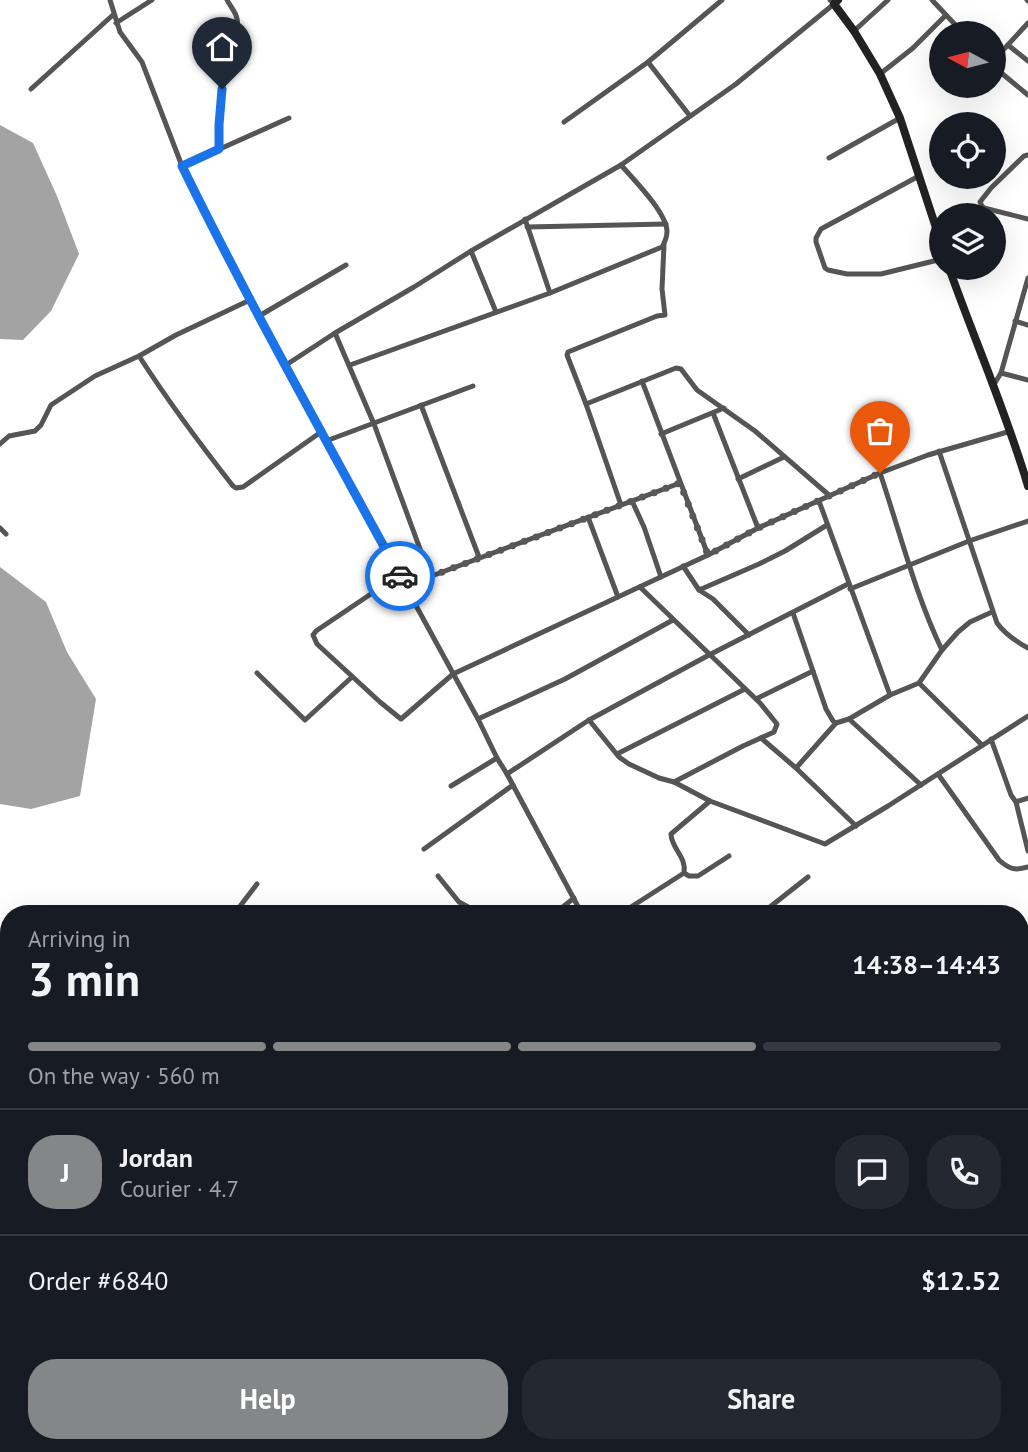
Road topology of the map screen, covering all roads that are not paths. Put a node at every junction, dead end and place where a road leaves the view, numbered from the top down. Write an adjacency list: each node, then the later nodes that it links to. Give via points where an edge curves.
1 (110, 0): 10 (street)
2 (152, 0): 13 (street)
3 (227, 0): 27 (street, via 238,23 222,89)
4 (722, 0): 18 (street)
5 (888, 0): 15 (street)
6 (932, 0): 9 (street)
7 (944, 0): 9 (street)
8 (834, 1): 15 (street); 23 (street, via 736,84)
9 (938, 6): 11 (street)
10 (114, 14): 13 (street); 21 (street)
11 (946, 15): 12 (street); 19 (street)
12 (952, 21)
13 (116, 23): 31 (street, via 142,62)
14 (1028, 23): 16 (street)
15 (855, 31): 19 (street)
16 (1007, 45): 17 (street)
17 (1028, 61)
18 (648, 62): 23 (street); 26 (street)
19 (880, 74): 25 (street)
20 (1006, 78): 22 (street)
21 (30, 89)
22 (1028, 95)
23 (690, 116): 30 (street)
24 (289, 118): 27 (street)
25 (900, 118): 29 (street); 32 (street)
26 (564, 122)
27 (219, 149): 31 (street)
28 (1028, 155): 35 (street, via 980,202 984,208)
29 (829, 158)
30 (621, 165): 34 (street); 36 (street)
31 (182, 166): 45 (street)
32 (919, 176): 33 (street); 40 (street, via 821,229 816,242 830,271 890,273)
33 (929, 206)
34 (525, 219): 37 (street); 39 (street)
35 (1028, 219)
36 (666, 223): 37 (street); 38 (street)
37 (527, 227): 44 (street)
38 (664, 245): 44 (street); 59 (street, via 665,315 567,353)
39 (471, 251): 46 (street); 50 (street)
40 (929, 262)
41 (346, 265): 47 (street)
42 (1028, 278): 48 (street)
43 (953, 280): 58 (street)
44 (550, 293): 46 (street)
45 (250, 299): 47 (street); 51 (street)
46 (496, 312): 53 (street)
47 (259, 317): 52 (street)
48 (1015, 321): 49 (street); 54 (street)
49 (1028, 325)
50 (335, 333): 52 (street); 53 (street)
51 (139, 356): 65 (street, via 236,488); 68 (street, via 61,397 35,430 9,436)
52 (286, 365): 65 (street)
53 (350, 365): 63 (street)
54 (1001, 373): 55 (street); 58 (street)
55 (1028, 380)
56 (642, 381): 59 (street); 61 (street, via 679,368 697,390); 66 (street)
57 (474, 386): 60 (street)
58 (993, 386): 64 (street)
59 (586, 404): 78 (street)
60 (421, 405): 63 (street); 87 (street)
61 (724, 408): 62 (street); 70 (street)
62 (713, 413): 66 (street); 72 (street)
63 (374, 424): 67 (street); 91 (street)
64 (1011, 431): 69 (street); 74 (street)
65 (321, 432): 67 (street)
66 (661, 434): 73 (street)
67 (326, 441): 90 (street)
68 (0, 444)
69 (939, 452): 71 (street); 85 (street)
70 (784, 457): 72 (street); 75 (street)
71 (880, 473): 75 (street); 89 (street)
72 (738, 479): 83 (street)
73 (680, 483): 76 (street); 86 (street)
74 (1028, 486)
75 (830, 496): 77 (street)
76 (632, 501): 78 (street); 92 (street)
77 (819, 501): 81 (street); 83 (street)
78 (621, 505): 79 (street)
79 (588, 517): 87 (street); 97 (street)
80 (1028, 521): 85 (street)
81 (827, 526): 95 (street); 96 (street, via 785,551)
82 (0, 528): 84 (street)
83 (758, 528): 86 (street)
84 (6, 534)
85 (969, 541): 89 (street); 98 (street)
86 (708, 555): 88 (street)
87 (480, 557): 91 (street)
88 (684, 566): 92 (street); 96 (street)
89 (909, 566): 95 (street); 103 (street)
90 (399, 575): 93 (street); 108 (street, via 313,635)
91 (430, 576): 93 (street)
92 (661, 577): 94 (street)
93 (405, 586): 107 (street)
94 (640, 587): 97 (street); 100 (street)
95 (849, 587): 99 (street); 111 (street)
96 (699, 590): 101 (street)
97 (618, 597): 107 (street)
98 (992, 612): 102 (street, via 1003,631); 103 (street, via 970,622)
99 (793, 613): 101 (street); 105 (street)
100 (673, 620): 104 (street); 114 (street, via 565,679)
101 (749, 635): 104 (street)
102 (1028, 648)
103 (942, 650): 109 (street)
104 (709, 655): 110 (street); 116 (street)
105 (813, 671): 112 (street); 117 (street)
106 (257, 673): 108 (street, via 305,720)
107 (453, 674): 108 (street, via 401,719); 114 (street)
108 (352, 677)
109 (919, 683): 111 (street); 120 (street)
110 (745, 689): 112 (street); 121 (street)
111 (890, 695): 115 (street)
112 (756, 699): 118 (street, via 777,724 774,732)
113 (1028, 716): 119 (street)
114 (478, 719): 122 (street)
115 (849, 719): 117 (street); 128 (street)
116 (589, 720): 121 (street); 124 (street)
117 (836, 723): 123 (street)
118 (761, 738): 123 (street); 126 (street)
119 (991, 739): 120 (street); 132 (street)
120 (982, 745): 125 (street)
121 (617, 754): 126 (street, via 629,764)
122 (497, 758): 124 (street); 129 (street)
123 (796, 768): 133 (street)
124 (507, 774): 127 (street)
125 (938, 774): 128 (street); 137 (street, via 999,860 1014,870)
126 (674, 782): 131 (street)
127 (513, 785): 134 (street); 142 (street)
128 (921, 785): 133 (street)
129 (450, 786)
130 (1028, 798): 132 (street)
131 (710, 801): 133 (street, via 822,844); 138 (street, via 671,834 685,864)
132 (1016, 802): 135 (street)
133 (856, 826)
134 (424, 849)
135 (1028, 851)
136 (729, 856): 138 (street, via 698,876)
137 (1028, 867)
138 (684, 873): 147 (street)
139 (438, 876): 144 (street)
140 (808, 877): 148 (street)
141 (257, 884): 143 (street)
142 (574, 898): 145 (street); 146 (street)
143 (240, 905)
144 (464, 905)
145 (565, 905)
146 (578, 905)
147 (634, 905)
148 (772, 905)

